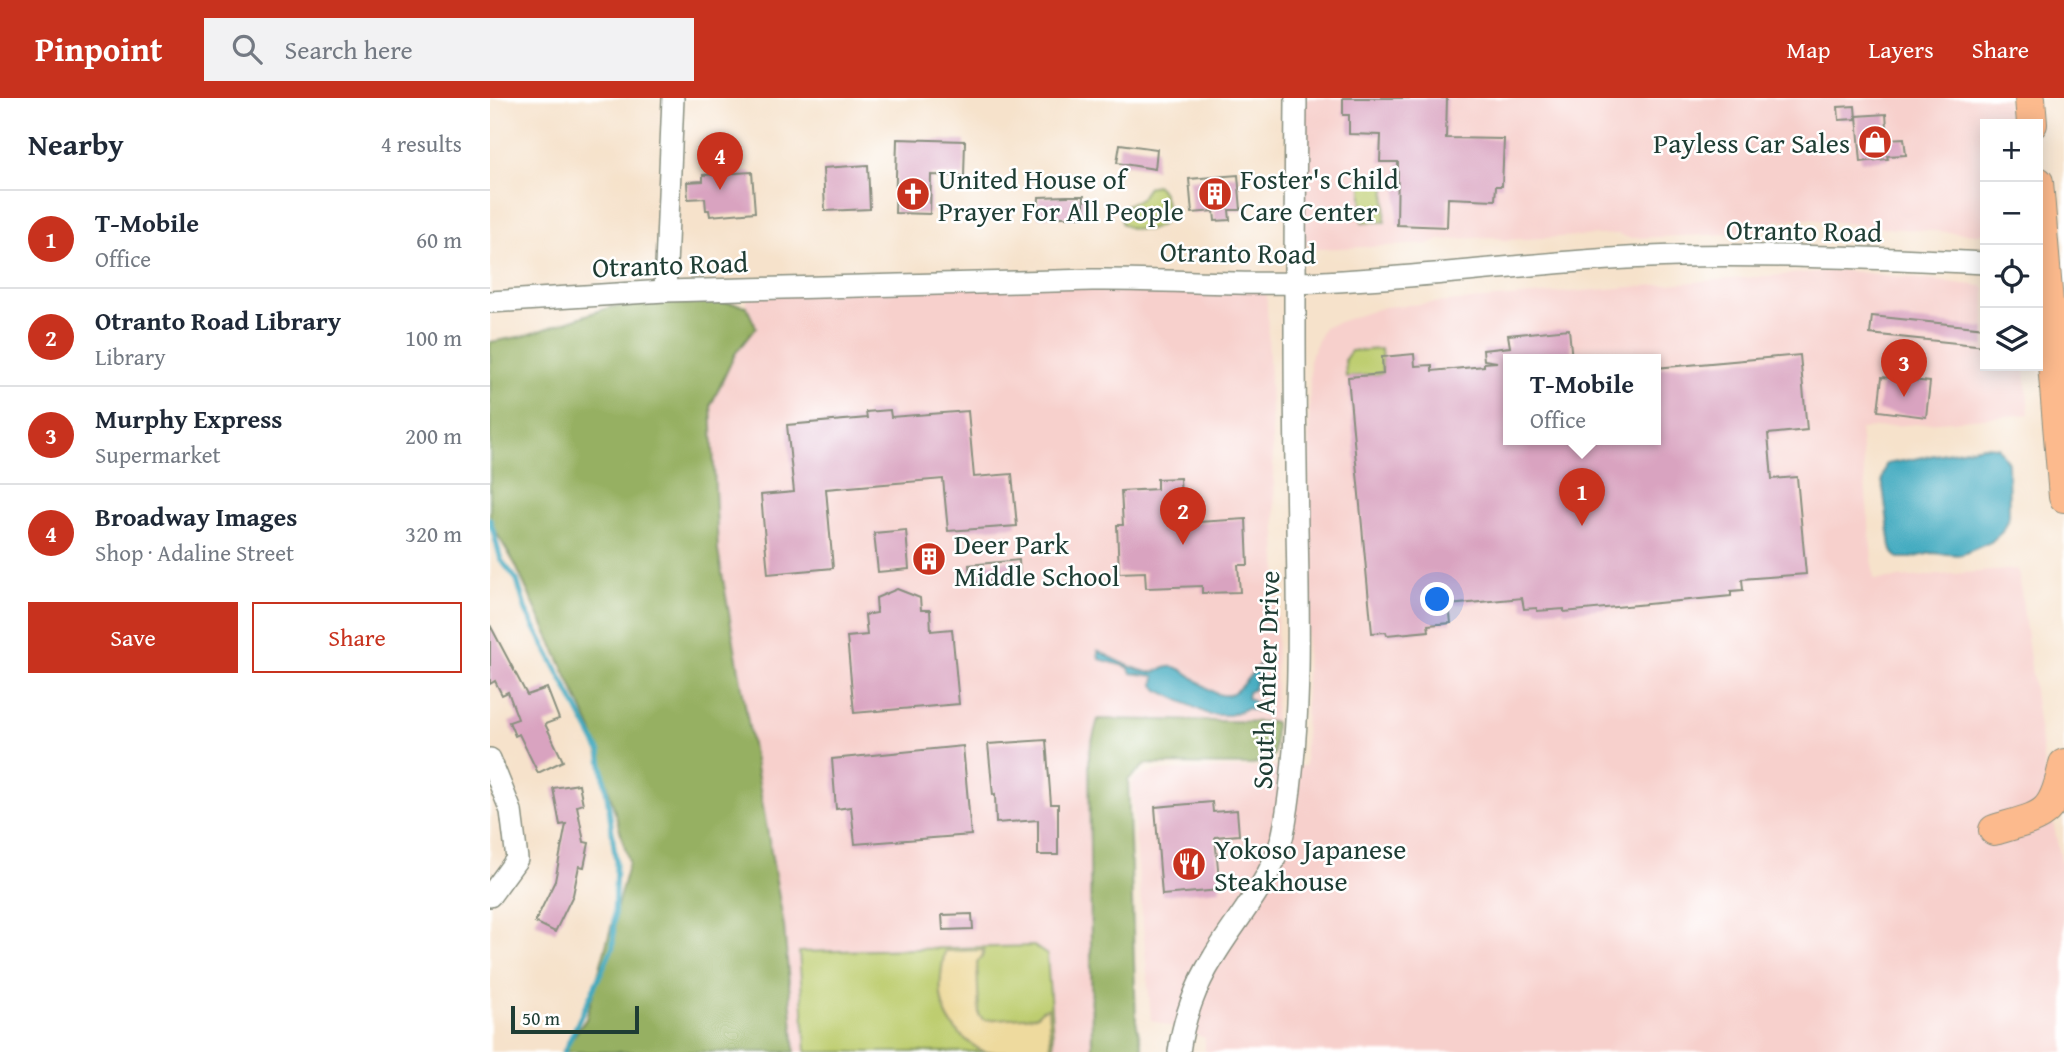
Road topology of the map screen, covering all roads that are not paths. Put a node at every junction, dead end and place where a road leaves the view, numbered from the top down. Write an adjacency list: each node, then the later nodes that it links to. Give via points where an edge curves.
1 (673, 98): 9 (street)
2 (1296, 98): 8 (street, South Antler Drive)
3 (2030, 98): 4 (highway)
4 (2032, 119)
5 (2043, 220): 7 (highway)
6 (1980, 263): 8 (street, Otranto Road, via 1677,256)
7 (2049, 266): 11 (highway)
8 (1295, 283): 9 (street, Otranto Road, via 1149,279); 16 (street, South Antler Drive, via 1299,656 1295,765 1285,828 1267,878 1212,959 1192,1001)
9 (665, 290): 10 (street, Otranto Road)
10 (490, 302)
11 (2064, 497)
12 (490, 759): 15 (street, via 511,811 517,859)
13 (2064, 764): 14 (highway, via 2059,791 2046,810)
14 (1994, 830)
15 (490, 897)
16 (1180, 1052)

